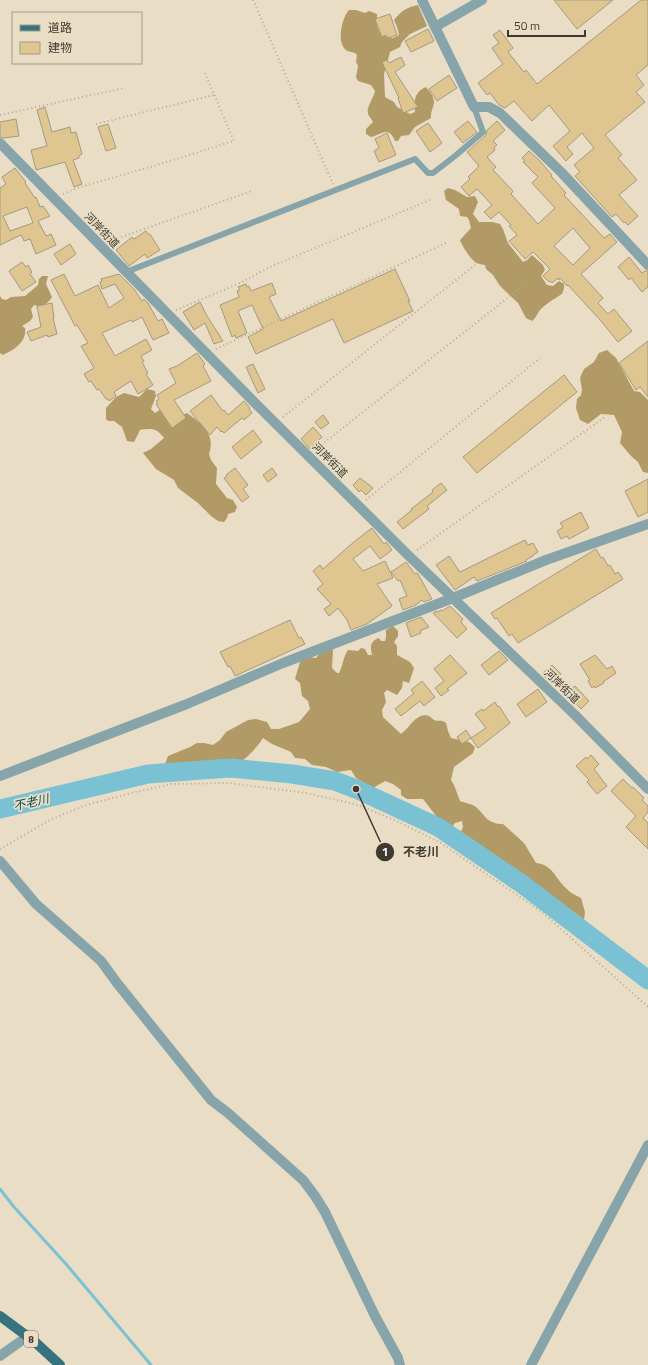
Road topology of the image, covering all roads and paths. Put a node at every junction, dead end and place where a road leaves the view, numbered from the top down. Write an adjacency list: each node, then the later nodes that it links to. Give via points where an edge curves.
1 (253, 0): 12 (path)
2 (422, 0): 4 (street)
3 (482, 0): 4 (street)
4 (435, 27): 8 (street)
5 (204, 72): 7 (path)
6 (124, 88): 9 (path)
7 (214, 95): 10 (path); 14 (path, via 234,141 76,188)
8 (474, 107): 12 (lane, via 483,132 433,173 428,172 414,159); 19 (street, via 489,107 500,113 561,172)
9 (0, 115)
10 (96, 124)
11 (0, 142): 14 (street, 河岸街道)
12 (336, 190): 20 (lane)
13 (252, 191): 17 (path)
14 (54, 198): 17 (street, 河岸街道)
15 (430, 200): 22 (path)
16 (446, 243): 23 (path)
17 (100, 245): 20 (street, 河岸街道)
18 (475, 265): 26 (path)
19 (648, 265)
20 (126, 272): 22 (street, 河岸街道)
21 (524, 285): 27 (path)
22 (167, 313): 23 (street, 河岸街道)
23 (207, 354): 26 (street, 河岸街道)
24 (540, 358): 28 (path)
25 (605, 417): 30 (path)
26 (275, 423): 27 (street, 河岸街道)
27 (308, 456): 28 (street, 河岸街道)
28 (359, 506): 30 (street, 河岸街道)
29 (648, 524): 31 (street, via 546,560)
30 (409, 556): 31 (street, 河岸街道)
31 (453, 598): 32 (street); 33 (street, 河岸街道)
32 (0, 776)
33 (648, 789)
34 (0, 849): 36 (path, via 50,820 84,806 171,784 228,783 306,793 358,805 442,843 536,908)
35 (0, 861): 42 (street, via 36,904 101,961 211,1100 303,1180 325,1212)
36 (648, 1007)
37 (648, 1145): 43 (street)
38 (0, 1316): 39 (main road, 8)
39 (28, 1336): 40 (street); 41 (main road, 8)
40 (0, 1356)
41 (60, 1365)
42 (400, 1365)
43 (531, 1365)

